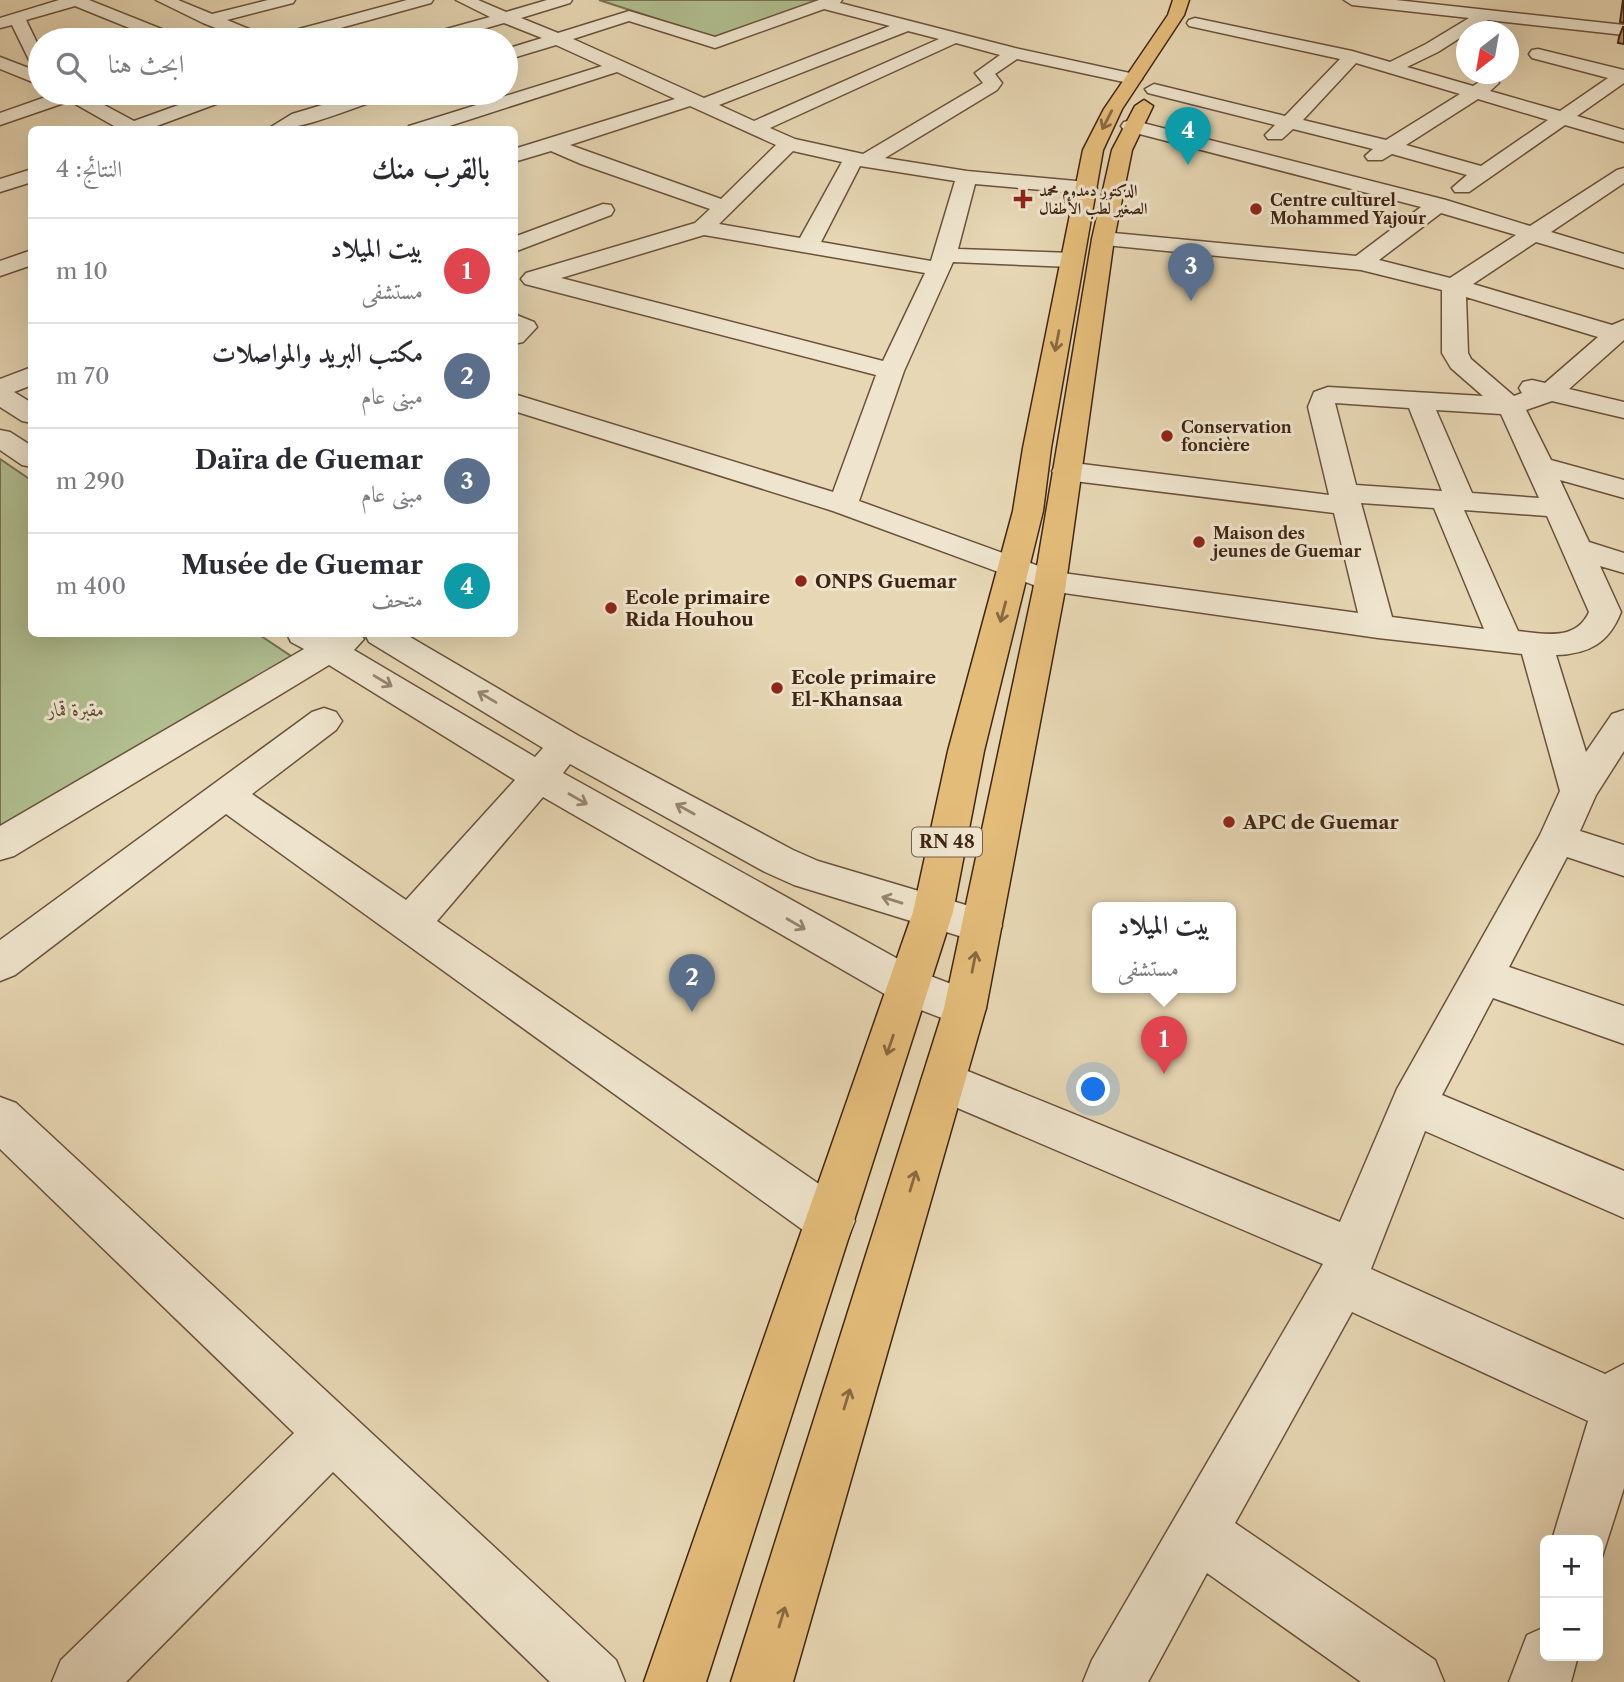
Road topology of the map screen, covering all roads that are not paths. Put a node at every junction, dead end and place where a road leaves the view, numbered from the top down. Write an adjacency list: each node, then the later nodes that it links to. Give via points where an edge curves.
1 (76, 0): 15 (street); 20 (street)
2 (164, 0): 16 (street)
3 (287, 0): 16 (street)
4 (425, 0): 22 (street)
5 (464, 0): 14 (street)
6 (564, 0): 14 (street)
7 (1352, 0): 9 (street)
8 (829, 2): 18 (street); 27 (street)
9 (1385, 4): 12 (street); 17 (street)
10 (1186, 5): 35 (street); 43 (highway, RN 48, via 1176,15)
11 (607, 8): 13 (street)
12 (1485, 15): 19 (street); 30 (street)
13 (629, 16): 26 (street); 27 (street)
14 (505, 18): 23 (street); 26 (street)
15 (8, 20): 29 (street)
16 (209, 20): 21 (street)
17 (1375, 24)
18 (907, 25): 25 (street); 47 (street)
19 (1579, 25): 24 (street); 34 (street)
20 (144, 28)
21 (229, 28)
22 (323, 28)
23 (470, 28)
24 (1624, 30)
25 (954, 38): 33 (street); 61 (street)
26 (558, 39): 31 (street); 40 (street)
27 (715, 43): 32 (street)
28 (1405, 43): 30 (street)
29 (28, 49)
30 (1429, 49): 39 (street)
31 (518, 51)
32 (691, 52)
33 (1014, 53): 43 (street); 68 (street, via 984,74 991,86)
34 (1538, 54): 38 (street); 42 (street)
35 (1352, 56): 39 (street); 55 (street)
36 (0, 62): 41 (street)
37 (654, 65): 40 (street)
38 (1519, 66)
39 (1393, 67): 45 (street)
40 (623, 70): 46 (street); 47 (street)
41 (28, 75)
42 (1623, 82): 53 (street)
43 (1143, 84): 55 (street); 60 (highway, RN 48); 75 (highway, RN 48, one-way to 75, via 1108,117 1093,150)
44 (1489, 84): 45 (street)
45 (1476, 92): 53 (street); 65 (street)
46 (518, 98)
47 (696, 103): 61 (street); 63 (street)
48 (39, 105): 54 (street)
49 (89, 105): 56 (street)
50 (197, 105): 57 (street)
51 (354, 105): 58 (street)
52 (492, 105): 59 (street)
53 (1562, 118): 62 (street); 69 (street)
54 (0, 119)
55 (1290, 122): 65 (street); 67 (street)
56 (128, 126)
57 (142, 126)
58 (283, 126)
59 (414, 126)
60 (1132, 126): 67 (street); 81 (highway, RN 48, via 1122,150)
61 (755, 128): 64 (street)
62 (1624, 136)
63 (552, 144): 66 (street); 77 (street)
64 (789, 144): 68 (street); 77 (street)
65 (1390, 147): 69 (street); 73 (street)
66 (518, 155)
67 (1249, 157): 73 (street)
68 (860, 159): 72 (street); 83 (street)
69 (1484, 173): 76 (street)
70 (1624, 174): 80 (street)
71 (28, 176): 74 (street)
72 (967, 177): 75 (street); 87 (street)
73 (1338, 180): 76 (street)
74 (0, 186)
75 (1087, 188): 90 (highway, RN 48)
76 (1438, 205): 80 (street); 88 (street)
77 (726, 208): 79 (street)
78 (603, 210): 82 (street)
79 (703, 228): 83 (street); 85 (street)
80 (1537, 234): 86 (street); 92 (street)
81 (1104, 239): 88 (street); 90 (highway, RN 48)
82 (524, 242): 85 (street)
83 (807, 246): 87 (street)
84 (28, 258): 89 (street)
85 (589, 261): 91 (street)
86 (1624, 261)
87 (942, 262): 90 (street); 94 (street)
88 (1361, 263): 92 (street)
89 (0, 269)
90 (1078, 277): 108 (highway, RN 48); 116 (highway, RN 48, one-way to 116, via 1028,511)
91 (524, 282): 94 (street)
92 (1454, 286): 93 (street); 95 (street, via 1455,353)
93 (1620, 331): 98 (street)
94 (891, 371): 112 (street)
95 (1468, 373): 98 (street); 102 (street)
96 (28, 377): 97 (street)
97 (0, 389)
98 (1549, 393): 102 (street); 103 (street)
99 (0, 395): 104 (street)
100 (1419, 400): 102 (street); 110 (street, via 1323,398 1321,407); 111 (street)
101 (518, 403): 112 (street)
102 (1510, 406): 107 (street)
103 (1624, 410)
104 (28, 412)
105 (0, 438): 106 (street)
106 (28, 456)
107 (1541, 466): 109 (street); 113 (street)
108 (1066, 471): 110 (street); 116 (highway, RN 48)
109 (1624, 489)
110 (1345, 499): 111 (street); 117 (street)
111 (1453, 501): 113 (street); 120 (street)
112 (843, 505): 116 (street)
113 (1560, 508): 114 (street)
114 (1577, 548): 115 (street); 120 (street, via 1605,612 1599,629 1579,641)
115 (1624, 563)
116 (1032, 575): 117 (street); 132 (highway, RN 48, one-way to 132, via 965,751); 134 (highway, RN 48)
117 (1378, 626): 120 (street)
118 (386, 637): 123 (street, one-way to 118)
119 (330, 639): 124 (street, one-way to 124); 128 (street)
120 (1521, 643): 125 (street)
121 (324, 721): 126 (street)
122 (1624, 723): 125 (street)
123 (566, 745): 124 (street); 129 (street, one-way to 123)
124 (539, 777): 131 (street, one-way to 131); 133 (street)
125 (1579, 791): 127 (street)
126 (226, 795): 133 (street); 135 (street)
127 (1558, 838): 130 (street); 136 (street)
128 (0, 845)
129 (779, 861): 131 (street); 132 (street, one-way to 129)
130 (1624, 861)
131 (749, 897): 137 (street, one-way to 137)
132 (933, 912): 134 (street); 137 (highway, RN 48)
133 (410, 924): 144 (street)
134 (982, 926): 138 (highway, RN 48, one-way to 134)
135 (0, 963)
136 (1481, 976): 139 (street); 141 (street)
137 (910, 987): 138 (street); 144 (highway, RN 48, one-way to 144)
138 (965, 1008): 140 (highway, RN 48)
139 (1624, 1026)
140 (943, 1081): 145 (street); 154 (highway, RN 48, one-way to 140)
141 (1413, 1104): 143 (street); 145 (street)
142 (0, 1118): 147 (street)
143 (1624, 1195)
144 (831, 1221): 153 (highway, RN 48)
145 (1347, 1267): 146 (street); 148 (street)
146 (1622, 1403): 149 (street)
147 (332, 1434): 151 (street); 152 (street)
148 (1198, 1532): 155 (street); 156 (street)
149 (1582, 1535)
150 (1546, 1661): 157 (street)
151 (83, 1682)
152 (594, 1682)
153 (676, 1682)
154 (762, 1682)
155 (1114, 1682)
156 (1413, 1682)
157 (1540, 1682)

